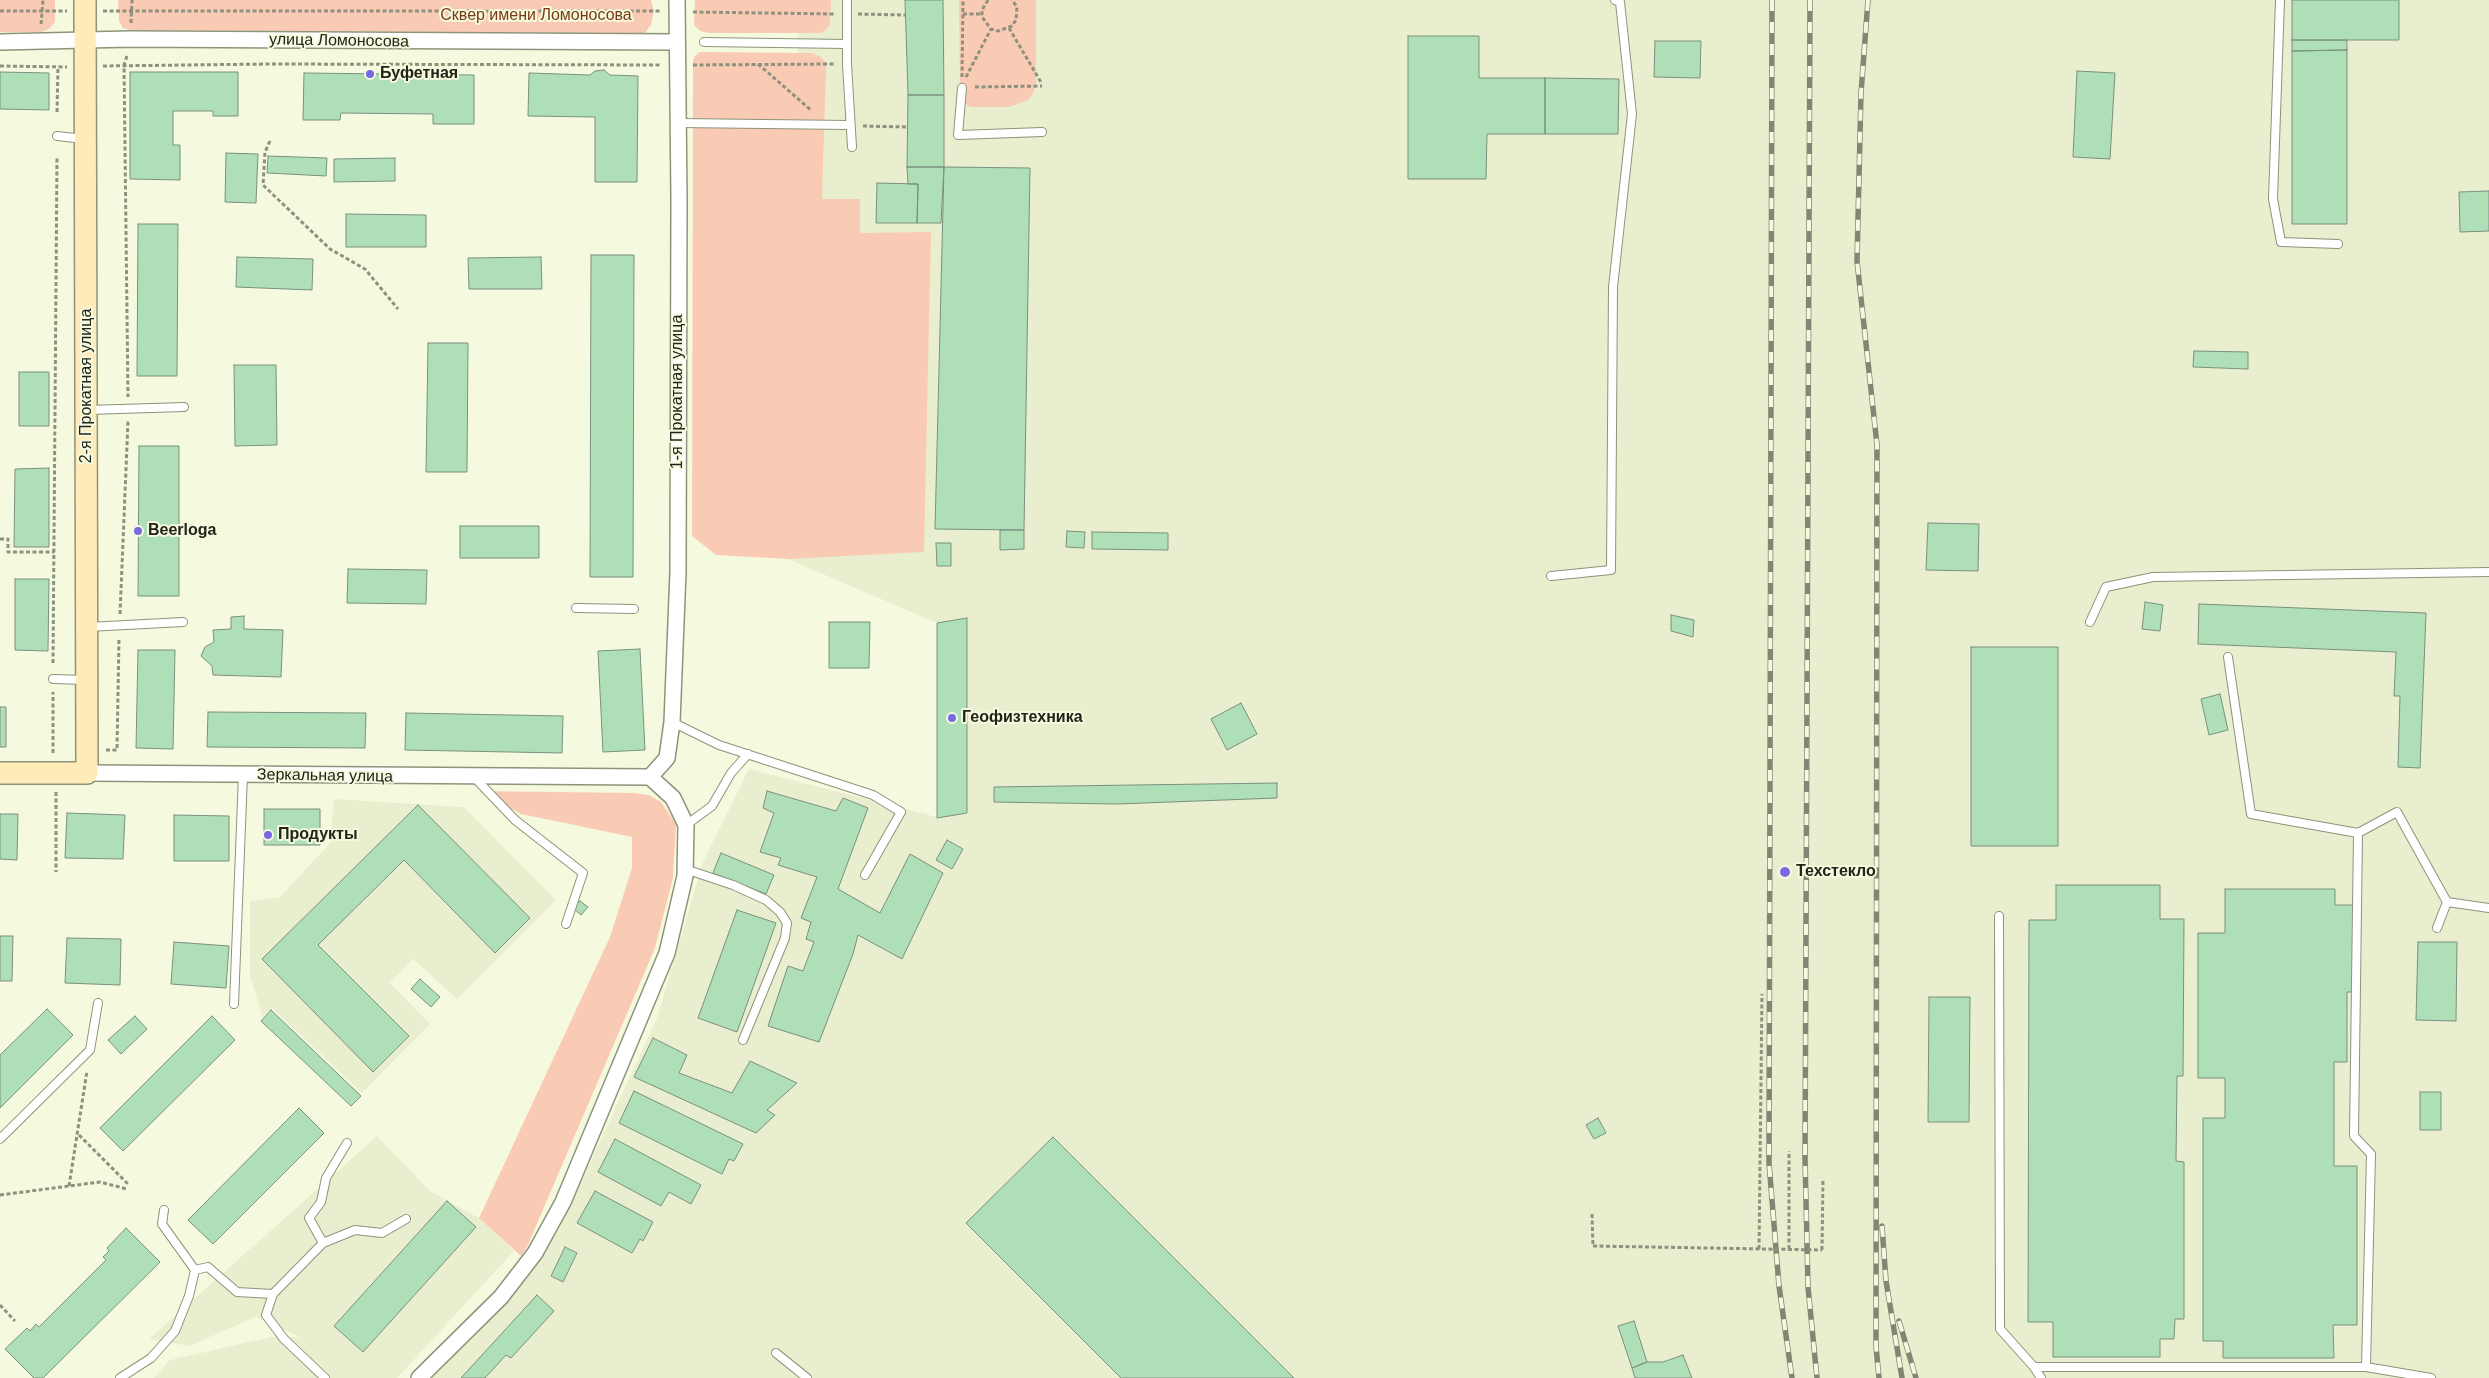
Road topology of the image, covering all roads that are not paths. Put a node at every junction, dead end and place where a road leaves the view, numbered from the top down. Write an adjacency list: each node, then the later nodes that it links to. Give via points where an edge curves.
1 (847, 0): 10 (lane)
2 (1615, 0): 22 (lane, via 1620,2 1632,114 1613,287 1611,570)
3 (2280, 0): 18 (lane, via 2273,199 2281,242)
4 (85, 5): 6 (street, 2-я Прокатная улица)
5 (677, 6): 8 (street, 1-я Прокатная улица)
6 (86, 41): 7 (street, улица Ломоносова); 8 (street, улица Ломоносова); 16 (street, 2-я Прокатная улица)
7 (0, 42)
8 (677, 42): 12 (street, 1-я Прокатная улица)
9 (704, 42): 10 (lane)
10 (847, 44): 13 (lane)
11 (962, 88): 14 (lane, via 958,135)
12 (679, 123): 13 (lane); 31 (street, 1-я Прокатная улица, via 678,562)
13 (850, 125): 17 (lane)
14 (1042, 132)
15 (57, 136): 16 (lane)
16 (86, 139): 20 (street, 2-я Прокатная улица)
17 (852, 147)
18 (2338, 244)
19 (184, 407): 20 (lane)
20 (87, 410): 27 (street, 2-я Прокатная улица)
21 (2489, 572): 26 (lane, via 2153,577 2106,587)
22 (1551, 576)
23 (576, 608): 24 (lane)
24 (634, 609)
25 (183, 622): 27 (lane)
26 (2090, 622)
27 (87, 627): 30 (street, 2-я Прокатная улица)
28 (2228, 657): 39 (lane, via 2251,814)
29 (53, 679): 30 (lane)
30 (87, 680): 34 (street, 2-я Прокатная улица)
31 (672, 722): 32 (lane, via 719,745); 37 (street, 1-я Прокатная улица, via 667,758)
32 (748, 754): 38 (lane, via 731,773 712,806); 41 (lane, via 873,795 901,812)
33 (0, 773): 34 (street, Зеркальная улица)
34 (87, 773): 35 (street, Зеркальная улица)
35 (243, 775): 36 (street, Зеркальная улица); 48 (lane)
36 (474, 777): 37 (street, Зеркальная улица); 45 (lane, via 515,820 582,873)
37 (650, 777): 38 (street, via 673,798)
38 (686, 825): 40 (street)
39 (2358, 833): 42 (lane, via 2396,812); 59 (lane, via 2354,1136 2371,1154)
40 (685, 869): 49 (lane, via 766,900 787,923 785,938); 62 (street, via 667,953 558,1210 535,1253 501,1297)
41 (865, 875)
42 (2447, 902): 43 (lane); 46 (lane)
43 (2489, 908)
44 (1998, 916): 58 (lane, via 2000,1329)
45 (566, 924)
46 (2436, 928)
47 (98, 1003): 50 (lane, via 90,1050)
48 (234, 1004)
49 (743, 1040)
50 (0, 1139)
51 (346, 1143): 54 (lane, via 326,1178 321,1202 309,1218)
52 (164, 1210): 55 (lane, via 162,1224)
53 (406, 1219): 54 (lane, via 382,1233 355,1230)
54 (323, 1243): 56 (lane)
55 (195, 1270): 56 (lane, via 208,1267 237,1292); 60 (lane, via 175,1331 151,1358)
56 (273, 1294): 61 (lane, via 266,1316 284,1339)
57 (776, 1353): 63 (lane)
58 (2034, 1367): 59 (lane); 64 (lane)
59 (2366, 1367): 65 (lane)
60 (120, 1378)
61 (325, 1378)
62 (419, 1378)
63 (807, 1378)
64 (2040, 1378)
65 (2431, 1378)

